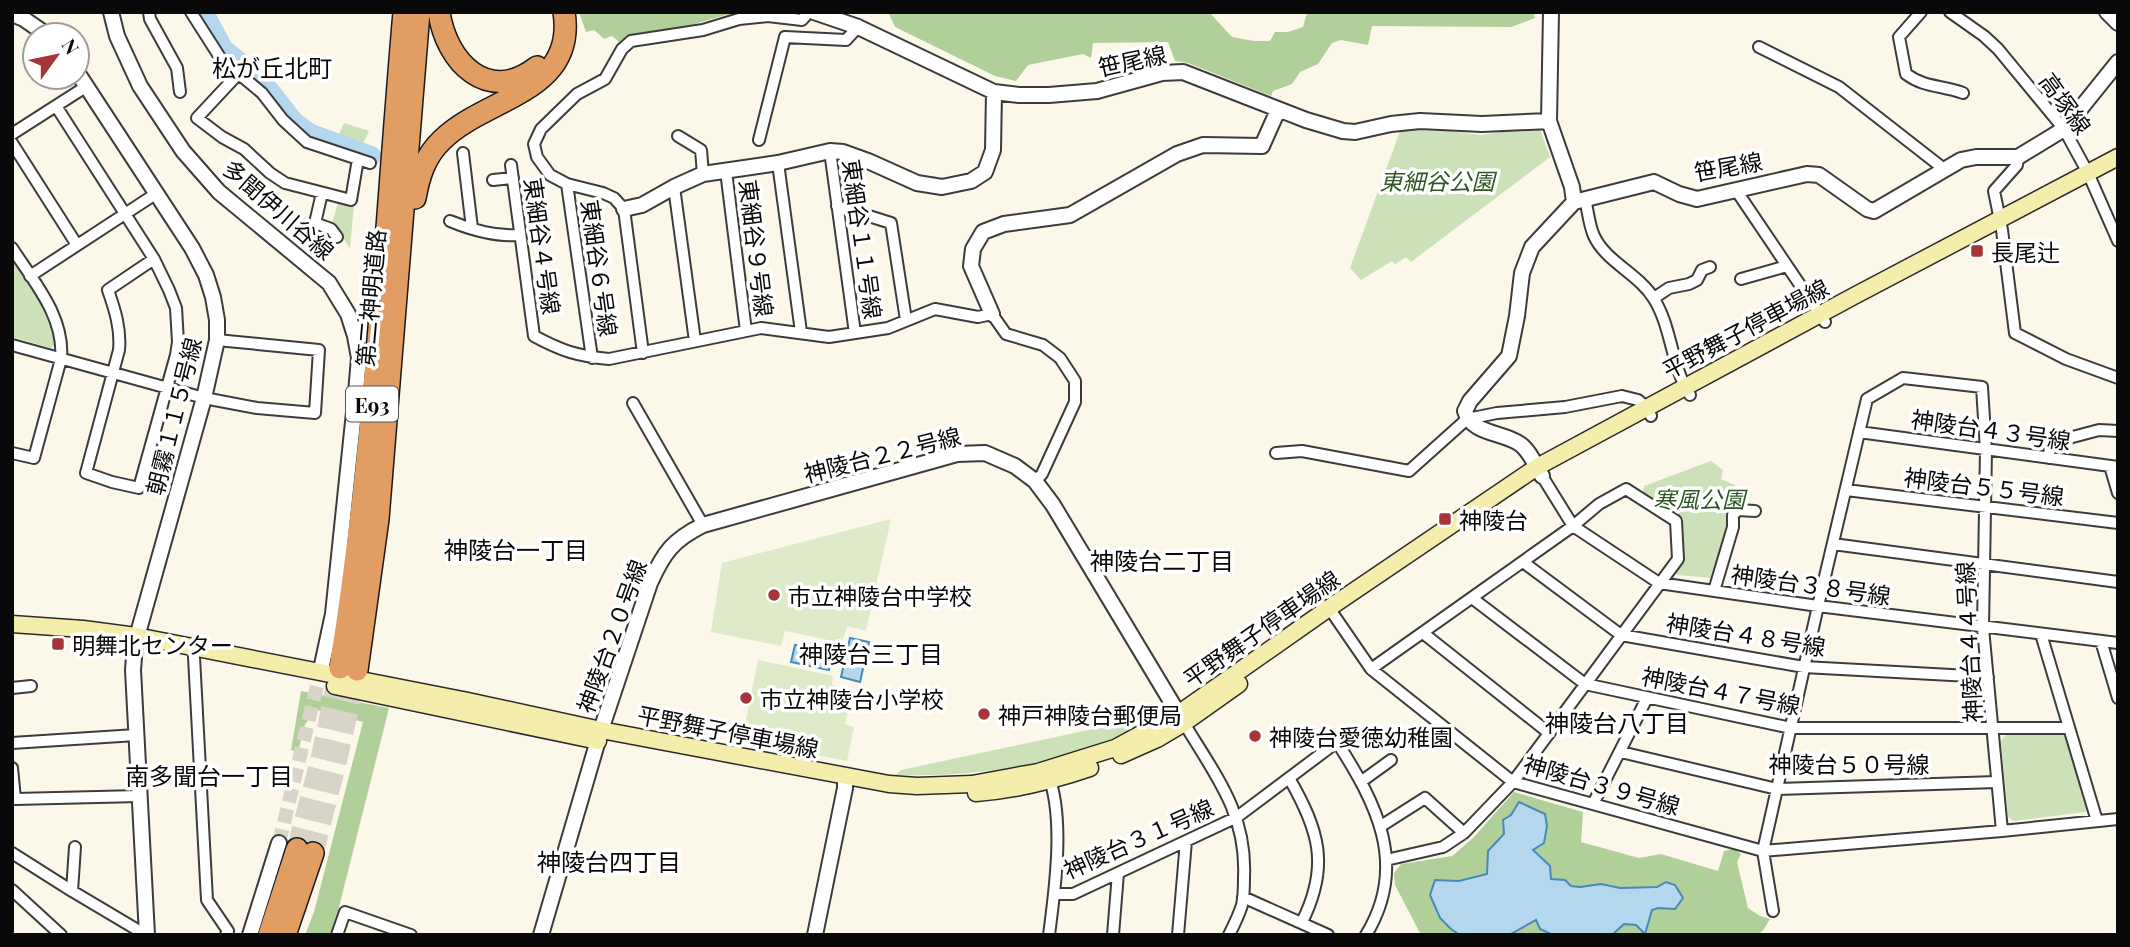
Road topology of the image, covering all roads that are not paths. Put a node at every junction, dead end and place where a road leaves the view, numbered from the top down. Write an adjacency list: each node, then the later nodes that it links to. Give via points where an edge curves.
1 (111, 12): 127 (street, 多聞伊川谷線, via 141,86 183,151 219,192 329,283 348,314 359,358 333,614)
2 (149, 12): 21 (street, via 177,68)
3 (191, 12): 18 (street, via 221,60)
4 (402, 12): 127 (highway, 第二神明道路 / E93, via 367,465)
5 (419, 12): 64 (highway, 第二神明道路 / E93)
6 (439, 12): 7 (highway, via 452,52 467,70 505,82 526,75 543,60 554,40)
7 (554, 12)
8 (564, 12): 64 (highway, via 564,43 546,75 461,124 432,152 420,173 412,221)
9 (811, 12): 15 (street, 笹尾線); 47 (street, via 802,20 739,19 631,41 605,79 577,94 541,129 534,144 543,168)
10 (1551, 12): 26 (street)
11 (1921, 12): 23 (street, via 1899,37 1906,74 1919,83)
12 (1950, 12): 27 (street, 高塚線, via 1998,48)
13 (2107, 12): 14 (street)
14 (2118, 23)
15 (858, 27): 22 (street, 笹尾線); 30 (street, via 846,40 785,37)
16 (1759, 47): 40 (street, via 1839,87)
17 (2118, 62): 27 (street)
18 (239, 73): 36 (street, via 307,142); 51 (street, via 197,118 285,183)
19 (78, 91): 24 (street)
20 (89, 91): 50 (street, 朝霧１１５号線)
21 (180, 92)
22 (994, 92): 25 (street, 笹尾線, via 1049,95 1097,91 1162,72 1183,72); 32 (street, via 993,150 985,172 971,181 942,187 917,183 868,161)
23 (1963, 93)
24 (55, 106): 28 (street); 55 (street)
25 (1278, 110): 26 (street, 笹尾線, via 1355,132 1420,121); 71 (street, via 1262,146 1203,145 1177,154 1070,215 1004,224 983,232 973,249 971,266)
26 (1549, 121): 52 (street)
27 (2064, 129): 34 (street); 45 (street, 高塚線)
28 (12, 134)
29 (678, 136): 43 (street, via 701,150)
30 (759, 139)
31 (12, 144): 62 (street)
32 (830, 151): 38 (street); 53 (street, 東細谷１１号線)
33 (463, 153): 58 (street)
34 (2018, 157): 40 (street, 笹尾線, via 1976,157); 57 (street, via 1994,191)
35 (2118, 157): 45 (main road, 平野舞子停車場線)
36 (358, 159): 37 (street); 51 (street, via 351,200)
37 (370, 163)
38 (778, 163): 42 (street); 75 (street)
39 (511, 165): 44 (street, 東細谷４号線)
40 (1944, 169): 49 (street, 笹尾線, via 1874,211 1819,175)
41 (2118, 169): 45 (main road, 平野舞子停車場線)
42 (726, 171): 43 (street); 74 (street, 東細谷９号線)
43 (703, 174): 48 (street)
44 (513, 178): 46 (street); 59 (street, 東細谷４号線)
45 (2090, 178): 57 (main road, 平野舞子停車場線); 61 (street, 高塚線)
46 (494, 180)
47 (568, 184): 54 (street, via 603,193); 81 (street, 東細谷６号線)
48 (674, 187): 54 (street, via 642,205); 78 (street)
49 (1736, 190): 52 (street, 笹尾線, via 1697,199 1654,182); 66 (street)
50 (157, 193): 55 (street); 77 (street, 朝霧１１５号線, via 206,275)
51 (322, 193): 60 (street, via 314,223 331,229)
52 (1579, 200): 70 (street, via 1601,247); 90 (street, via 1532,247 1522,273 1509,356 1470,401)
53 (837, 206): 73 (street, via 891,223); 76 (street, 東細谷１１号線)
54 (624, 209): 80 (street)
55 (125, 214): 62 (street); 65 (street)
56 (450, 221): 58 (street)
57 (2001, 225): 72 (main road, 平野舞子停車場線); 84 (street, via 2015,333)
58 (472, 228): 59 (street)
59 (520, 235): 81 (street, 東細谷４号線, via 534,336 563,351)
60 (337, 237)
61 (2118, 241)
62 (77, 245): 68 (street)
63 (12, 248): 68 (street)
64 (401, 248): 127 (highway, 第二神明道路 / E93, via 378,519)
65 (154, 259): 83 (street, via 107,290 120,337); 85 (street, via 176,308 178,342)
66 (1787, 266): 69 (street); 72 (street)
67 (1710, 267): 70 (street, via 1689,284 1669,288)
68 (30, 276): 82 (street, via 60,332)
69 (1741, 279)
70 (1654, 298): 86 (street)
71 (992, 314): 73 (street, 東細谷４号線, via 978,317 934,309); 99 (street, via 1006,334 1043,345 1060,358 1075,381 1075,402)
72 (1822, 318): 86 (main road, 平野舞子停車場線)
73 (905, 320): 76 (street, 東細谷４号線)
74 (746, 331): 75 (street, 東細谷４号線); 78 (street, 東細谷４号線)
75 (800, 332): 76 (street, 東細谷４号線, via 829,337)
76 (855, 333)
77 (217, 340): 87 (street, 朝霧１１５号線); 87 (street, via 319,350 315,413)
78 (695, 341): 80 (street, 東細谷４号線)
79 (12, 345): 82 (street)
80 (643, 353): 81 (street, 東細谷４号線)
81 (592, 358)
82 (61, 359): 83 (street); 94 (street, via 34,458)
83 (113, 373): 85 (street); 85 (street, via 86,473 112,482 139,488)
84 (2118, 378)
85 (168, 388): 87 (street)
86 (1687, 391): 89 (main road, 平野舞子停車場線)
87 (204, 398): 122 (street, 朝霧１１５号線)
88 (633, 403): 105 (street)
89 (1648, 412): 90 (street, via 1638,400 1622,396); 98 (main road, 平野舞子停車場線)
90 (1467, 419): 95 (street, via 1409,471 1302,451); 98 (street, via 1520,444)
91 (2118, 431): 96 (street, via 2099,430 2050,443)
92 (1859, 432): 93 (street, 神陵台４３号線); 93 (street, 神陵台４４号線, via 1867,399 1903,378 1982,387); 100 (street)
93 (1986, 450): 96 (street, 神陵台４３号線); 102 (street, 神陵台４４号線)
94 (12, 453)
95 (1276, 453)
96 (2049, 458): 97 (street, 神陵台４３号線)
97 (2114, 467): 101 (street)
98 (1539, 471): 106 (street, 神陵台３８号線); 115 (main road, 平野舞子停車場線)
99 (1035, 481): 105 (street, 神陵台２２号線, via 985,453 957,454); 135 (street, 神陵台２２号線)
100 (1846, 490): 102 (street, 神陵台５５号線); 107 (street)
101 (2118, 493)
102 (1985, 507): 104 (street, 神陵台５５号線); 109 (street, 神陵台４４号線)
103 (1755, 511): 112 (street, via 1738,510 1733,515)
104 (2118, 523)
105 (703, 525): 141 (street, 神陵台２０号線, via 683,535 660,562)
106 (1573, 526): 108 (street); 111 (street, 神陵台３８号線); 111 (street, via 1626,489 1676,521 1678,559)
107 (1833, 544): 109 (street); 114 (street)
108 (1523, 562): 113 (street); 120 (street, 神陵台４８号線)
109 (1984, 566): 110 (street); 117 (street, 神陵台４４号線)
110 (2118, 582)
111 (1659, 583): 112 (street, 神陵台３８号線); 120 (street)
112 (1714, 591): 114 (street, 神陵台３８号線)
113 (1472, 598): 119 (street); 130 (street, 神陵台４７号線)
114 (1818, 606): 117 (street, 神陵台３８号線); 126 (street)
115 (1331, 612): 128 (street, 神陵台３９号線); 135 (main road, 平野舞子停車場線)
116 (12, 624): 122 (main road, 平野舞子停車場線, via 83,629)
117 (1983, 628): 121 (street, 神陵台３８号線); 129 (street, 神陵台４４号線)
118 (12, 633): 122 (main road, 平野舞子停車場線)
119 (1423, 633): 128 (street); 139 (street)
120 (1621, 635): 126 (street, 神陵台４８号線); 130 (street)
121 (2041, 635): 123 (street, 神陵台３８号線); 137 (street)
122 (136, 640): 125 (main road, 平野舞子停車場線); 140 (street, 朝霧１１５号線)
123 (2101, 641): 124 (street, 神陵台３８号線); 134 (street)
124 (2118, 643)
125 (194, 652): 141 (main road, 平野舞子停車場線); 177 (street, via 207,900 228,931)
126 (1804, 667): 129 (street, 神陵台４８号線); 136 (street)
127 (340, 668)
128 (1371, 669): 149 (street, 神陵台３９号線)
129 (1988, 677): 138 (street, 神陵台４４号線)
130 (1585, 684): 133 (street, 神陵台４７号線); 139 (street)
131 (31, 685): 132 (street)
132 (12, 688)
133 (1647, 698): 136 (street, 神陵台４７号線); 143 (street)
134 (2118, 698)
135 (1181, 719): 146 (main road, 平野舞子停車場線, via 1157,739 1101,764); 155 (street)
136 (1790, 728): 138 (street, 神陵台４７号線); 152 (street)
137 (2069, 728): 138 (street, 神陵台４７号線); 157 (street)
138 (1993, 729): 150 (street, 神陵台４４号線)
139 (1549, 733): 149 (street)
140 (136, 735): 142 (street); 153 (street, 朝霧１１５号線)
141 (599, 735): 151 (main road, 平野舞子停車場線); 183 (street, 神陵台２０号線)
142 (12, 743)
143 (1621, 752): 152 (street, 神陵台５０号線); 154 (street)
144 (1391, 760): 148 (street)
145 (12, 768): 153 (street, via 15,799)
146 (1048, 776): 151 (main road, 平野舞子停車場線, via 993,792 947,794 905,794); 170 (street, via 1058,853)
147 (1289, 778): 148 (street, 神陵台３１号線, via 1337,742); 155 (street, 神陵台３１号線); 173 (street, via 1315,833 1318,860 1316,886)
148 (1362, 781): 158 (street)
149 (1513, 782): 154 (street, 神陵台３９号線); 160 (street)
150 (1997, 782): 152 (street, 神陵台５０号線); 159 (street, 神陵台４４号線)
151 (845, 783): 184 (street)
152 (1777, 789): 164 (street)
153 (139, 796): 176 (street, 朝霧１１５号線)
154 (1593, 804): 164 (street, 神陵台３９号線)
155 (1237, 817): 161 (street, 神陵台３１号線); 171 (street, via 1245,858)
156 (2118, 819): 157 (street, 神陵台３９号線)
157 (2097, 821): 159 (street, 神陵台３９号線)
158 (1381, 826): 160 (street, via 1425,798); 166 (street)
159 (2001, 831): 164 (street, 神陵台３９号線)
160 (1464, 832): 166 (street, via 1443,847)
161 (1186, 841): 167 (street, 神陵台３１号線); 187 (street)
162 (75, 847): 169 (street)
163 (297, 848): 178 (street); 179 (highway); 180 (highway)
164 (1763, 851): 172 (street)
165 (12, 853): 169 (street)
166 (1386, 860): 190 (street, via 1386,882)
167 (1118, 873): 170 (street, 神陵台３１号線, via 1073,894); 186 (street)
168 (12, 890): 175 (street)
169 (72, 891): 176 (street)
170 (1054, 894): 185 (street)
171 (1243, 897): 173 (street); 188 (street)
172 (1773, 911)
173 (1302, 922): 189 (street)
174 (384, 930): 181 (street, via 345,912); 182 (street)
175 (61, 935)
176 (146, 935)
177 (226, 935)
178 (250, 935)
179 (269, 935)
180 (285, 935)
181 (337, 935)
182 (411, 935)
183 (541, 935)
184 (815, 935)
185 (1049, 935)
186 (1113, 935)
187 (1178, 935)
188 (1229, 935)
189 (1328, 935)
190 (1366, 935)

